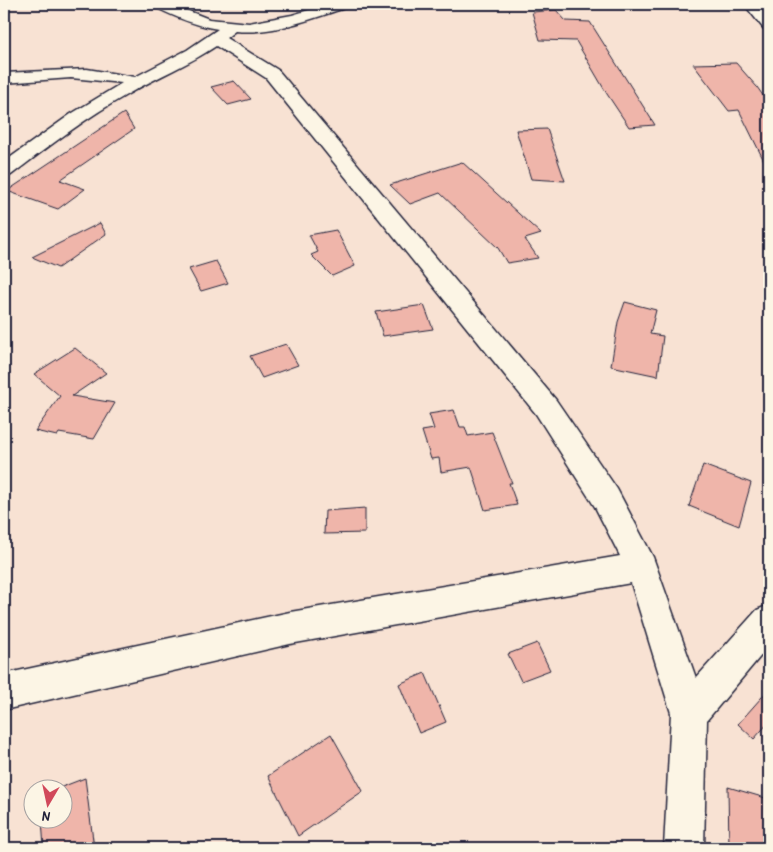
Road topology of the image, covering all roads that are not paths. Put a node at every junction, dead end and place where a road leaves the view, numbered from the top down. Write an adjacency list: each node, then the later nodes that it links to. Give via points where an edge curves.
1 (160, 4): 5 (street)
2 (343, 4): 5 (street, via 269,25)
3 (751, 4): 4 (street)
4 (769, 26)
5 (223, 33): 7 (street); 11 (street, via 272,74 546,407 606,498)
6 (4, 78): 7 (street, via 67,72 97,73)
7 (138, 82): 9 (street, via 61,127)
8 (4, 148): 9 (street)
9 (32, 149): 10 (street)
10 (4, 171)
11 (642, 567): 13 (street, via 290,628); 14 (street)
12 (769, 620): 14 (street)
13 (4, 692)
14 (689, 713): 15 (street)
15 (684, 848)

